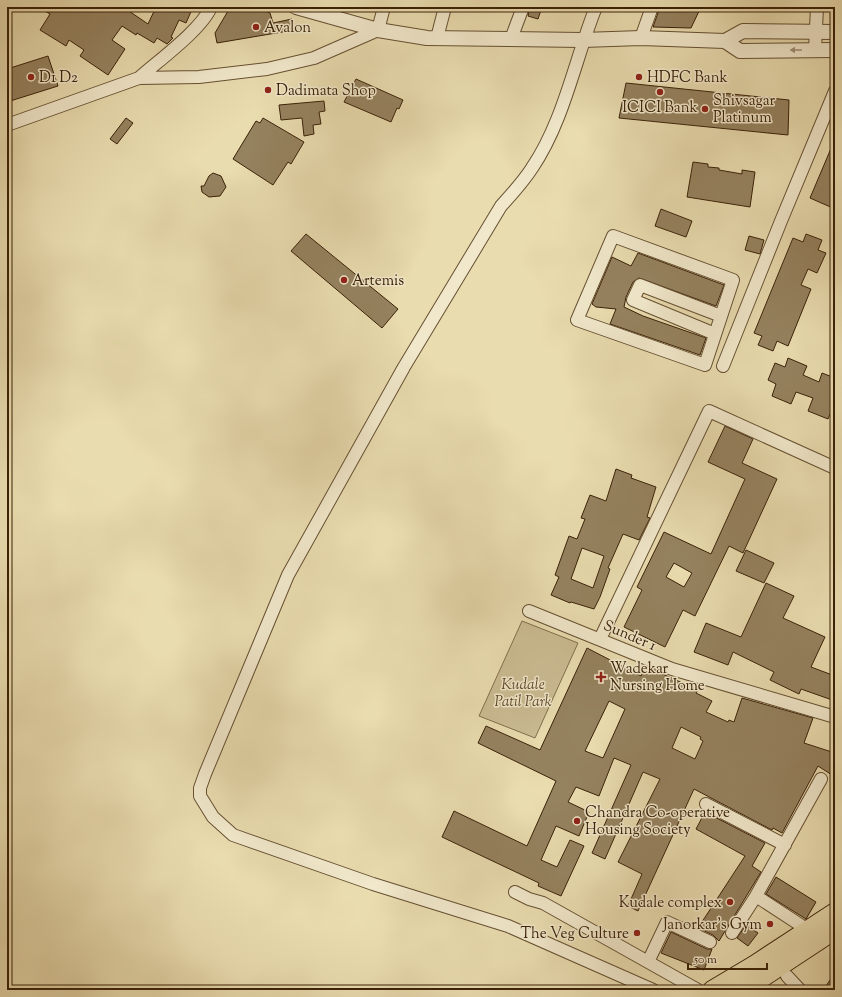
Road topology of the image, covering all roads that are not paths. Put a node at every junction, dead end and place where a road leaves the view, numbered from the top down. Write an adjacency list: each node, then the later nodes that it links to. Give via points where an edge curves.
1 (211, 7): 19 (street, via 188,35)
2 (296, 7): 9 (street)
3 (384, 7): 9 (street)
4 (445, 7): 12 (street)
5 (523, 7): 14 (street)
6 (596, 7): 15 (street)
7 (652, 7): 13 (street)
8 (817, 7): 10 (street)
9 (378, 30): 12 (street); 19 (street, via 314,58 267,69 199,77)
10 (816, 31): 11 (street); 16 (street, via 743,31); 17 (street)
11 (835, 32)
12 (437, 38): 14 (street)
13 (641, 38): 15 (street); 16 (street)
14 (511, 39): 15 (street)
15 (583, 40): 43 (street, via 573,77 543,150 520,185 501,206 404,367 288,575 205,774 200,796 213,817 233,835 373,884 508,926)
16 (725, 41): 17 (street, one-way to 16, via 740,50)
17 (816, 50): 18 (street)
18 (835, 50)
19 (139, 78): 21 (street)
20 (835, 91): 23 (street)
21 (7, 125)
22 (718, 325): 22 (street, via 640,285 633,300); 22 (street, via 733,280 613,236 577,320 705,365); 23 (street)
23 (736, 332): 24 (street)
24 (724, 366)
25 (835, 468): 27 (street, via 709,410)
26 (529, 611): 27 (street, Sunder 1)
27 (600, 639): 28 (street, Sunder 1, via 664,667)
28 (835, 717)
29 (821, 779): 31 (street)
30 (706, 804): 31 (street)
31 (785, 845): 33 (street)
32 (515, 892): 41 (street, via 542,902)
33 (756, 896): 36 (street); 38 (street)
34 (835, 912): 36 (main road)
35 (835, 923): 46 (main road)
36 (808, 930): 45 (main road)
37 (835, 930): 47 (main road)
38 (732, 933)
39 (710, 942): 41 (street, via 667,922)
40 (835, 943): 42 (main road)
41 (648, 962): 44 (street)
42 (787, 976): 48 (main road); 49 (street)
43 (653, 990)
44 (698, 990)
45 (712, 990)
46 (728, 990)
47 (744, 990)
48 (762, 990)
49 (800, 990)

